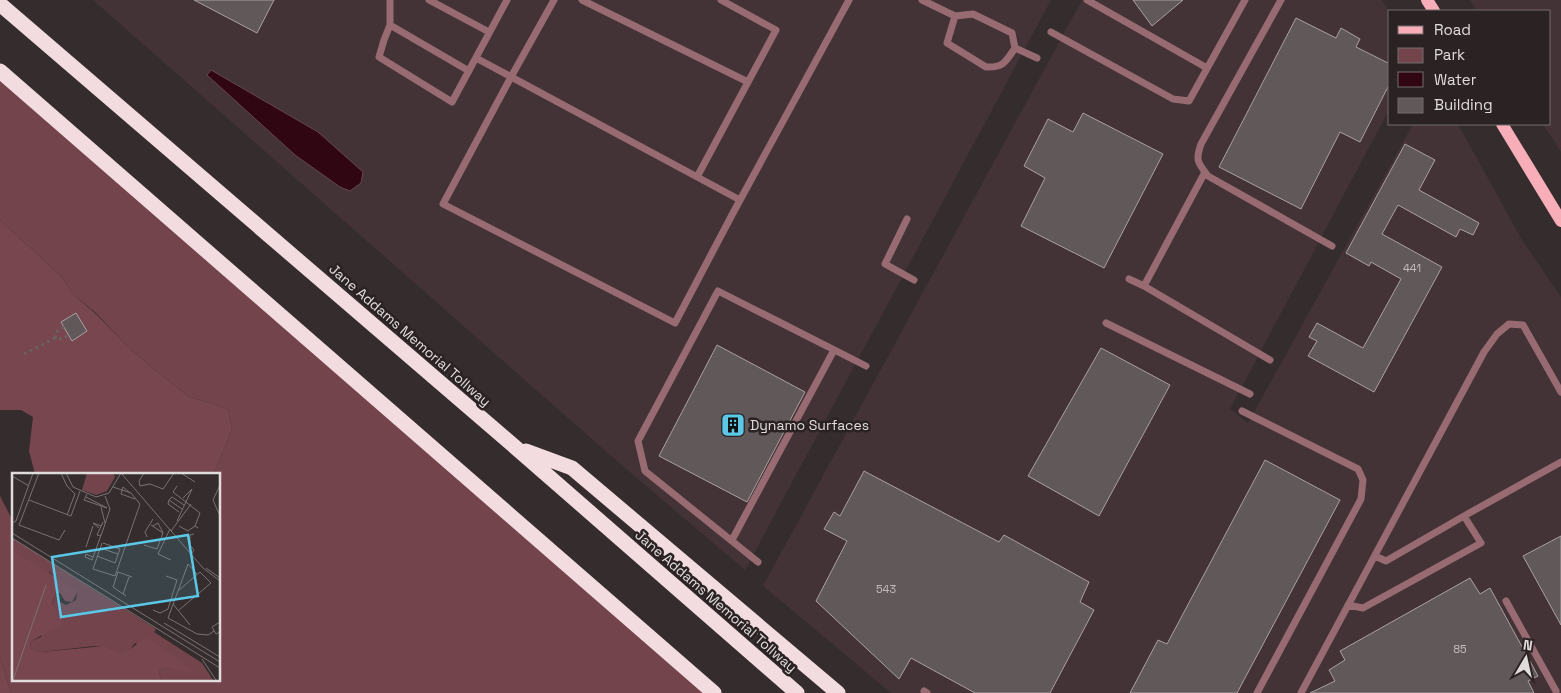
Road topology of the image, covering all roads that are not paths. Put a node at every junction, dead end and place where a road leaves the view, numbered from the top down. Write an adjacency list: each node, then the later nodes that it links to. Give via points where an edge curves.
1 (390, 0): 14 (lane)
2 (429, 0): 15 (lane)
3 (507, 0): 15 (lane)
4 (554, 0): 23 (lane)
5 (582, 0): 24 (lane)
6 (721, 0): 24 (lane, via 776,30)
7 (849, 0): 28 (lane)
8 (922, 0): 13 (lane)
9 (1086, 0): 20 (lane)
10 (1245, 0): 20 (lane)
11 (1281, 0): 26 (lane, via 1201,144 1197,156)
12 (0, 4): 42 (highway, Jane Addams Memorial Tollway)
13 (955, 16): 17 (lane, via 973,14 1012,33); 17 (lane, via 948,43 986,67 1004,64)
14 (390, 25): 22 (lane); 22 (lane, via 379,57 452,102)
15 (490, 32): 18 (lane)
16 (1051, 32): 20 (lane, via 1174,99 1189,101)
17 (1014, 48): 19 (lane)
18 (476, 58): 22 (lane); 23 (lane)
19 (1037, 58)
20 (1208, 68)
21 (0, 71): 51 (highway)
22 (469, 71)
23 (511, 77): 27 (lane); 28 (lane, via 442,204 675,323)
24 (748, 82): 27 (lane)
25 (1503, 125): 29 (main road)
26 (1205, 172): 31 (lane); 34 (lane)
27 (697, 177): 28 (lane)
28 (740, 200)
29 (1560, 216)
30 (907, 219): 32 (lane, via 885,264)
31 (1332, 246)
32 (914, 280)
33 (1129, 280): 34 (lane)
34 (1144, 286): 37 (lane)
35 (1106, 323): 40 (lane)
36 (834, 350): 38 (lane); 45 (lane); 45 (lane, via 718,291 638,441 646,470)
37 (1270, 360)
38 (866, 366)
39 (1561, 392): 46 (lane, via 1523,325 1509,324 1497,334 1484,352)
40 (1250, 394)
41 (1242, 412): 54 (lane, via 1358,469 1363,480 1361,499)
42 (515, 447): 52 (highway, Jane Addams Memorial Tollway); 53 (highway, via 572,468)
43 (1561, 462): 44 (lane)
44 (1464, 516): 46 (lane, via 1386,561); 49 (lane, via 1481,543 1363,608)
45 (732, 540): 47 (lane)
46 (1375, 556): 49 (lane)
47 (758, 562)
48 (1506, 601): 50 (lane)
49 (1348, 605): 55 (lane)
50 (1556, 690)
51 (714, 693)
52 (797, 693)
53 (838, 693)
54 (1257, 693)
55 (1301, 693)

